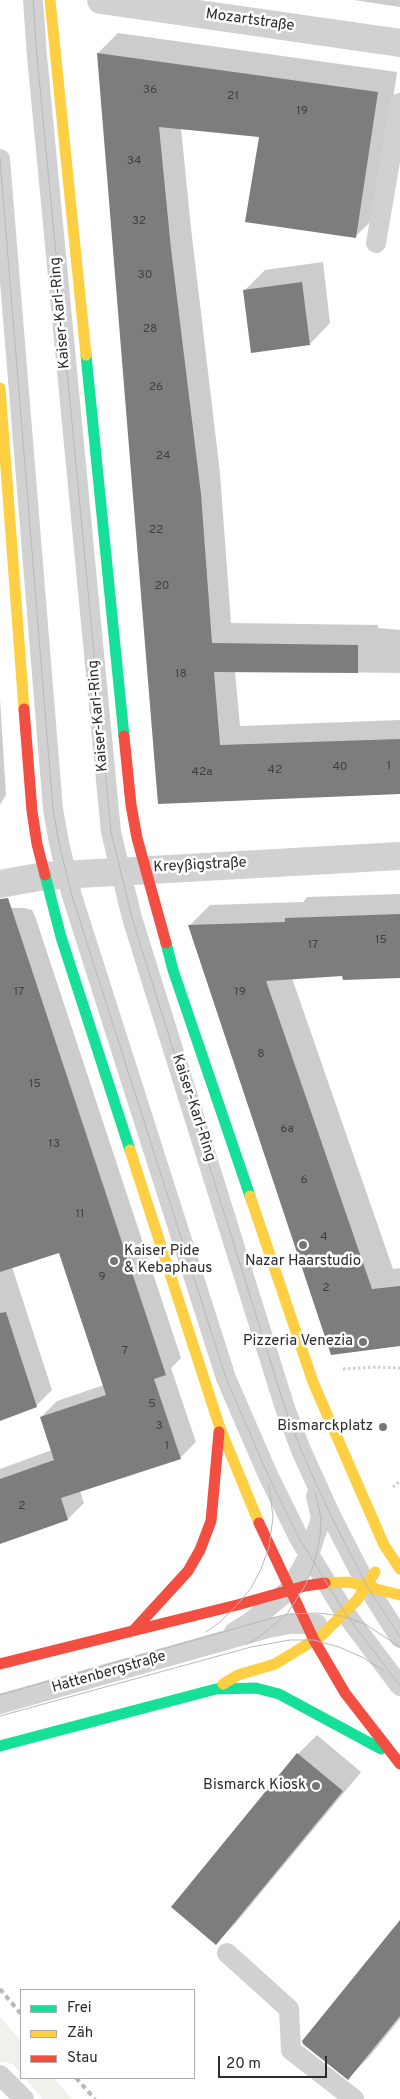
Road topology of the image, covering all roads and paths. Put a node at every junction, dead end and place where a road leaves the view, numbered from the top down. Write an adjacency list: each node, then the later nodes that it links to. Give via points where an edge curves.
1 (33, 0): 11 (lane, Kaiser-Karl-Ring, via 107,799 111,832)
2 (50, 0): 11 (street, Kaiser-Karl-Ring, via 131,805 137,838)
3 (101, 0): 4 (street, Mozartstraße)
4 (157, 4): 5 (street, Mozartstraße)
5 (400, 43)
6 (400, 103): 8 (lane)
7 (0, 159): 12 (lane, via 58,843)
8 (376, 243)
9 (0, 388): 12 (street, via 32,811 37,844)
10 (400, 856): 11 (street, Kreyßigstraße)
11 (133, 870): 12 (street, Kreyßigstraße); 17 (lane, Kaiser-Karl-Ring, via 132,918 285,1408); 18 (street, Kaiser-Karl-Ring, via 173,970 313,1382)
12 (56, 875): 13 (street, Kreyßigstraße); 16 (street, via 62,937); 19 (lane, via 82,930 226,1378 263,1464)
13 (0, 884)
14 (400, 1368): 15 (path)
15 (339, 1369)
16 (220, 1428): 23 (street); 26 (street, via 211,1521 200,1550 188,1571)
17 (312, 1475): 19 (lane, via 321,1518); 22 (lane)
18 (384, 1545): 20 (street); 22 (street, via 382,1557)
19 (309, 1555): 21 (lane); 23 (lane)
20 (400, 1569)
21 (325, 1583): 22 (street, via 348,1582); 23 (street); 25 (lane)
22 (367, 1586): 24 (street); 25 (street); 28 (lane)
23 (289, 1590): 26 (street); 27 (street); 29 (lane, via 249,1623)
24 (400, 1595)
25 (344, 1622): 27 (lane); 30 (lane); 32 (lane)
26 (134, 1630): 31 (street)
27 (310, 1632): 29 (lane, via 269,1628); 33 (street, via 275,1664 238,1675); 36 (street, via 345,1693)
28 (400, 1638)
29 (218, 1643): 34 (lane, Hattenbergstraße)
30 (400, 1648)
31 (0, 1664)
32 (400, 1686)
33 (216, 1689): 35 (street); 36 (street, via 256,1688 279,1694 376,1746)
34 (0, 1704)
35 (0, 1746)
36 (400, 1764)
37 (227, 1953): 40 (lane, via 289,2009 291,2050)
38 (0, 2075): 39 (lane)
39 (24, 2099)
40 (354, 2099)

